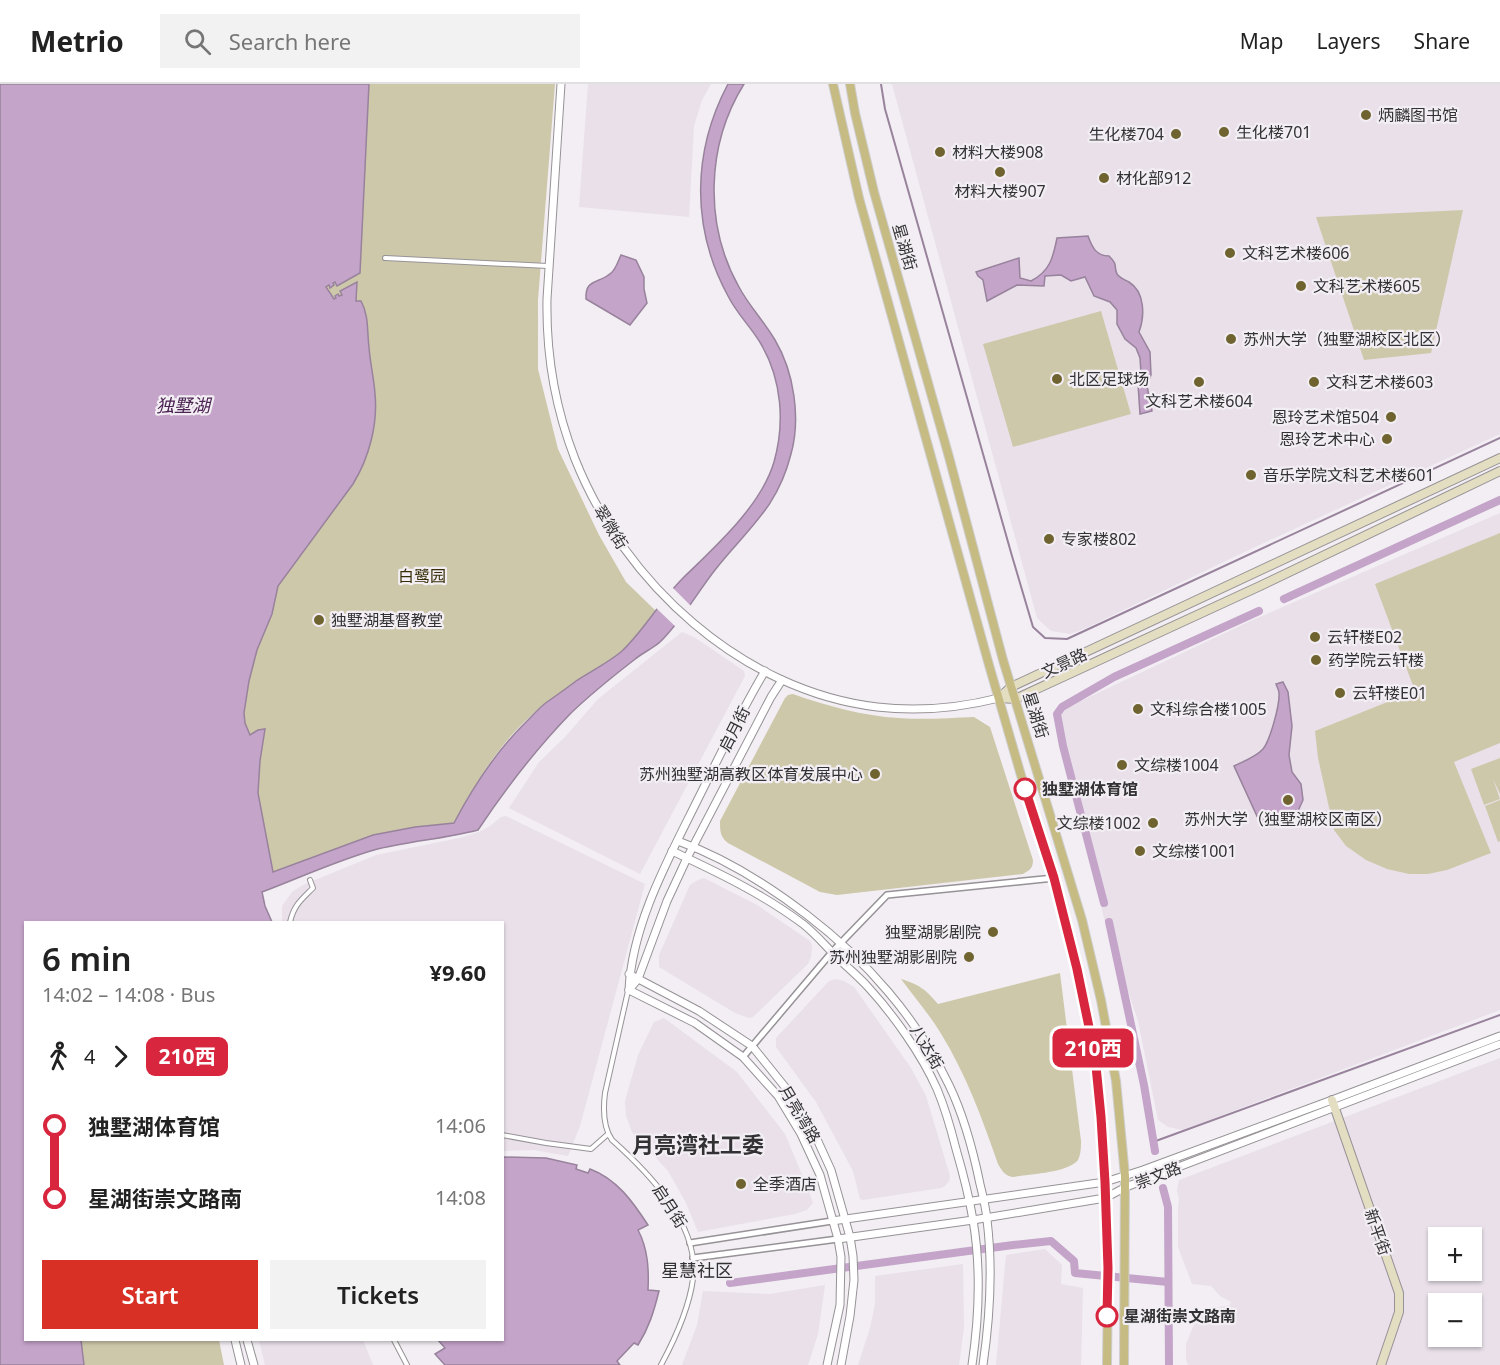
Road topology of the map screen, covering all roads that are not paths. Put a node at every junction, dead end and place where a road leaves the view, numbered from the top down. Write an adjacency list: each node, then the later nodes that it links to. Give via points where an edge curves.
1 (561, 84): 5 (street, 翠微街)
2 (833, 84): 11 (main road, 星湖街, via 859,198)
3 (850, 84): 10 (main road, 星湖街, via 874,192)
4 (385, 258): 5 (street)
5 (548, 266): 8 (street, 翠微街, via 550,364 569,444 588,489 632,559 664,596 727,649)
6 (1500, 459): 10 (main road, 文景路)
7 (1500, 471): 12 (main road, 文景路)
8 (765, 671): 9 (street, 翠微街); 13 (street, 启月街)
9 (782, 680): 11 (street, 翠微街, via 834,699 889,708 945,708); 14 (street, 启月街)
10 (1011, 687): 11 (main road, 文景路); 12 (main road, 星湖街)
11 (999, 698): 12 (main road, 文景路); 17 (main road, 星湖街)
12 (1015, 699): 32 (main road, 星湖街, via 1082,920 1101,1000 1116,1081)
13 (678, 841): 14 (street, 八达街); 15 (street, 启月街)
14 (693, 846): 16 (street, 启月街); 20 (street, 八达街, via 778,893)
15 (672, 851): 16 (street, 八达街); 22 (street, 启月街, via 639,933)
16 (687, 858): 21 (street, 八达街, via 771,902); 23 (street, 启月街)
17 (1054, 878): 20 (street, via 887,895); 33 (main road, 星湖街, via 1095,1056)
18 (310, 880): 19 (street, via 313,888 296,905)
19 (291, 921)
20 (842, 942): 21 (street); 36 (street, 八达街, via 904,1010 949,1085 974,1155)
21 (832, 952): 27 (street); 37 (street, 八达街, via 869,988 918,1054 949,1123)
22 (629, 974): 23 (street, 月亮湾路); 24 (street, 启月街)
23 (638, 979): 24 (street, 启月街); 27 (street, 月亮湾路, via 699,1011)
24 (628, 990): 28 (street, 月亮湾路, via 694,1023); 30 (street, 启月街, via 604,1093)
25 (1500, 1036): 29 (street, 崇文路)
26 (1500, 1044): 29 (street, 崇文路)
27 (752, 1046): 28 (street); 39 (street, 月亮湾路, via 810,1124 831,1170)
28 (743, 1057): 41 (street, 月亮湾路, via 778,1096 801,1134 820,1176)
29 (1333, 1104): 32 (street, 崇文路); 34 (street, 崇文路); 59 (main road, 新平街, via 1399,1293 1399,1312)
30 (608, 1134): 31 (street, via 591,1149); 44 (street, 启月街, via 658,1185)
31 (504, 1135)
32 (1125, 1176): 33 (street, 崇文路); 34 (main road, 星湖街)
33 (1105, 1182): 35 (main road, 星湖街); 36 (street, 崇文路)
34 (1126, 1187): 35 (street, 崇文路); 58 (main road, 星湖街)
35 (1106, 1198): 38 (street, 崇文路); 57 (main road, 星湖街)
36 (983, 1200): 37 (street, 崇文路); 38 (street, 八达街)
37 (969, 1202): 39 (street, 崇文路); 40 (street, 八达街)
38 (987, 1217): 40 (street, 崇文路); 56 (street, 八达街, via 991,1263)
39 (846, 1219): 41 (street, 崇文路); 42 (street, 月亮湾路)
40 (973, 1220): 42 (street, 崇文路); 55 (street, 八达街, via 978,1307)
41 (832, 1221): 43 (street, 月亮湾路); 44 (street, 崇文路)
42 (850, 1237): 43 (street, 崇文路); 54 (street, 月亮湾路, via 854,1280)
43 (838, 1239): 45 (street, 崇文路); 53 (street, 月亮湾路, via 840,1305)
44 (690, 1243): 45 (street, 启月街)
45 (693, 1258): 52 (street, 启月街, via 688,1302)
46 (235, 1341): 49 (street)
47 (248, 1341): 50 (street)
48 (395, 1341): 51 (street)
49 (241, 1365)
50 (254, 1365)
51 (407, 1365)
52 (661, 1365)
53 (827, 1365)
54 (841, 1365)
55 (972, 1365)
56 (983, 1365)
57 (1107, 1365)
58 (1124, 1365)
59 (1381, 1365)

